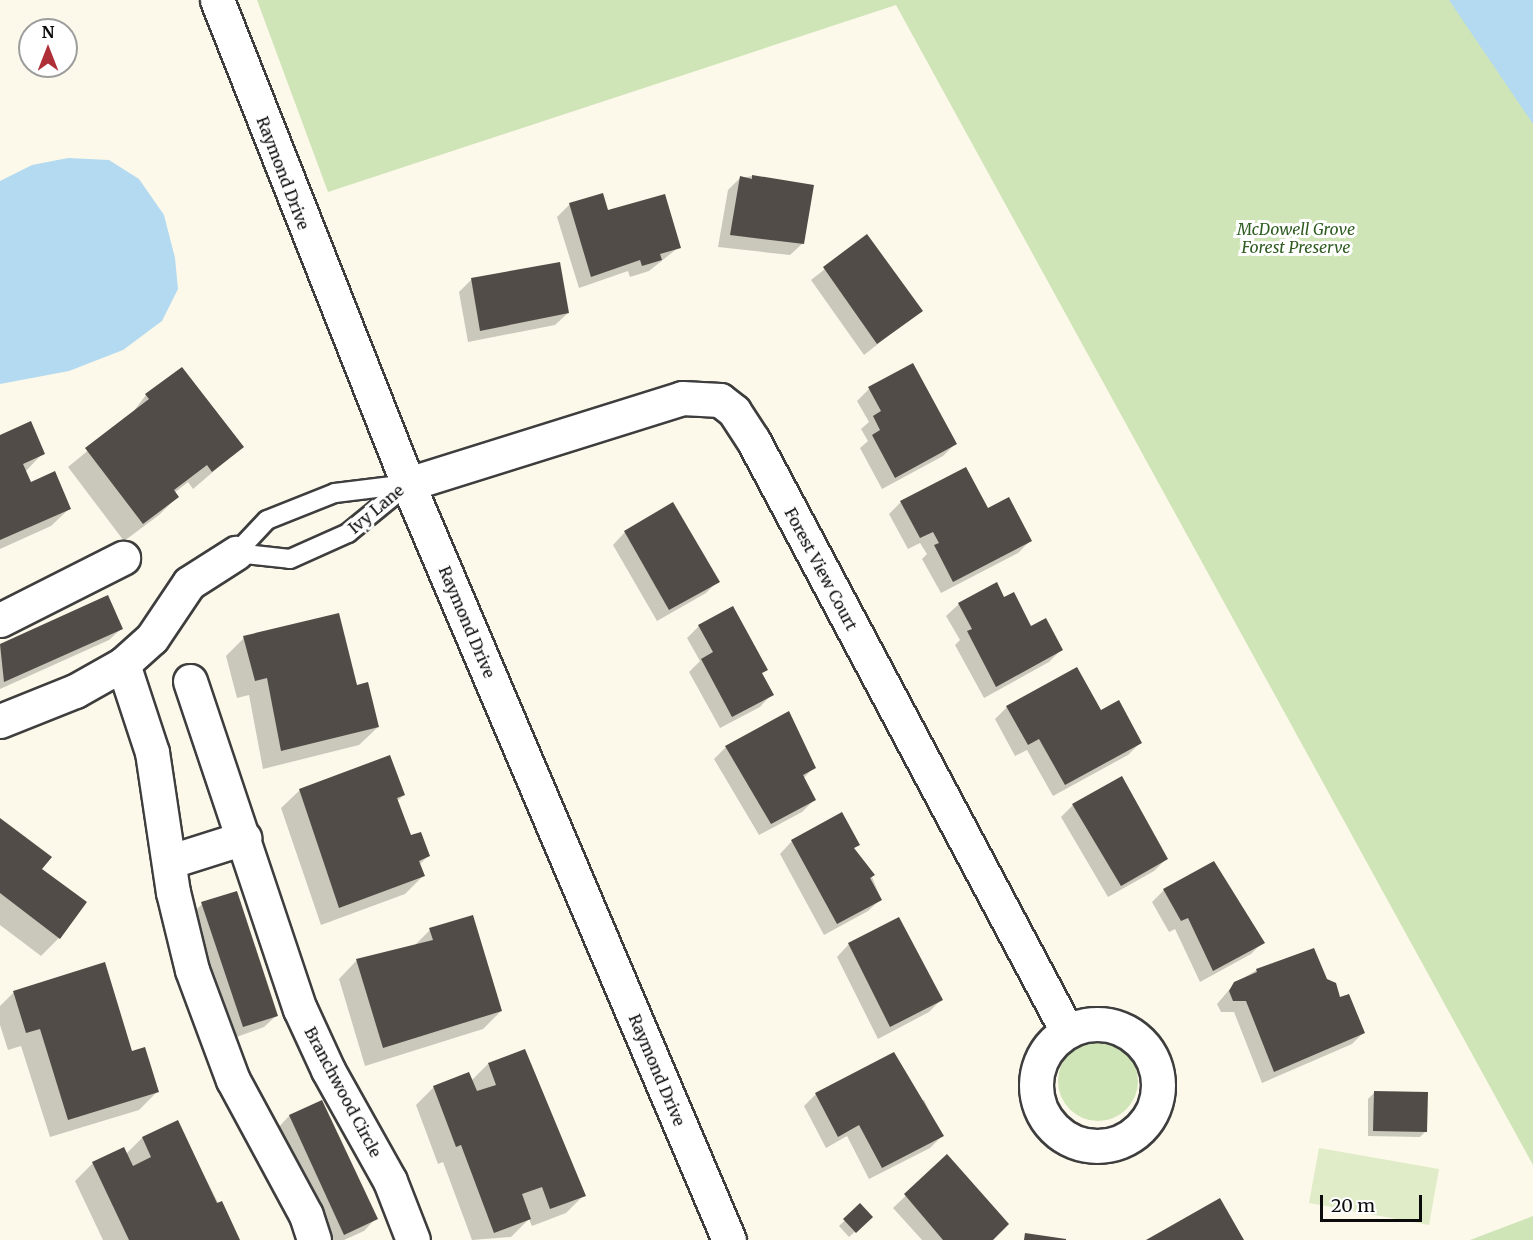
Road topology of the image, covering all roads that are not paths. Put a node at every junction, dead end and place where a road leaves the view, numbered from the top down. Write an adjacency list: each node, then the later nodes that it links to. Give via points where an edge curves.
1 (217, 0): 2 (street, Raymond Drive)
2 (408, 484): 3 (lane, Ivy Lane, via 335,493 267,520); 3 (lane, Ivy Lane, via 348,533 290,559); 11 (street, Forest View Court, via 682,398 720,400 734,411 753,440); 14 (street, Raymond Drive)
3 (236, 553): 6 (street, Ivy Lane, via 189,583 152,638)
4 (123, 558): 5 (street)
5 (0, 620)
6 (123, 664): 8 (street, Ivy Lane, via 75,691); 10 (street, via 152,752)
7 (190, 681): 9 (street, Branchwood Circle)
8 (0, 721)
9 (244, 838): 10 (street); 13 (street, Branchwood Circle, via 314,1042 390,1181)
10 (171, 861): 12 (street, via 173,892 192,970 214,1035 259,1130 306,1215)
11 (1067, 1031)
12 (314, 1240)
13 (413, 1240)
14 (729, 1240)

